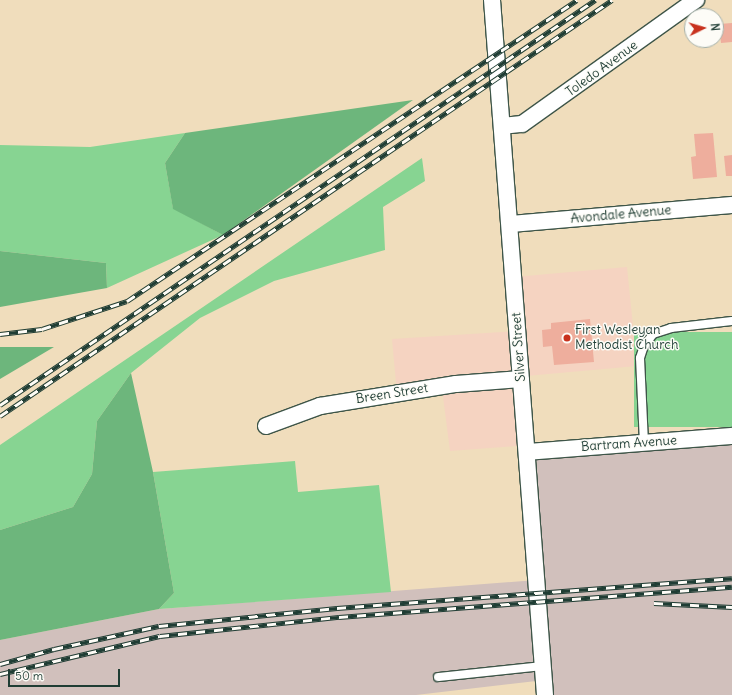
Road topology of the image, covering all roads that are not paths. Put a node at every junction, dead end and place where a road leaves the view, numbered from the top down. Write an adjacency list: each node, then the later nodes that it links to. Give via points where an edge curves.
1 (492, 0): 3 (street, Silver Street)
2 (696, 0): 3 (street, Toledo Avenue, via 522,124)
3 (502, 126): 5 (street, Silver Street)
4 (732, 204): 5 (street, Avondale Avenue)
5 (510, 224): 7 (street, Silver Street)
6 (732, 321): 10 (lane, via 671,328 653,334 644,346 640,358)
7 (521, 378): 8 (street, Breen Street, via 456,384 320,406); 11 (street, Silver Street)
8 (266, 426)
9 (732, 436): 10 (street, Bartram Avenue)
10 (644, 443): 11 (street, Bartram Avenue)
11 (527, 452): 12 (street, Silver Street)
12 (543, 666): 13 (lane); 14 (street, Silver Street)
13 (438, 677)
14 (545, 695)

